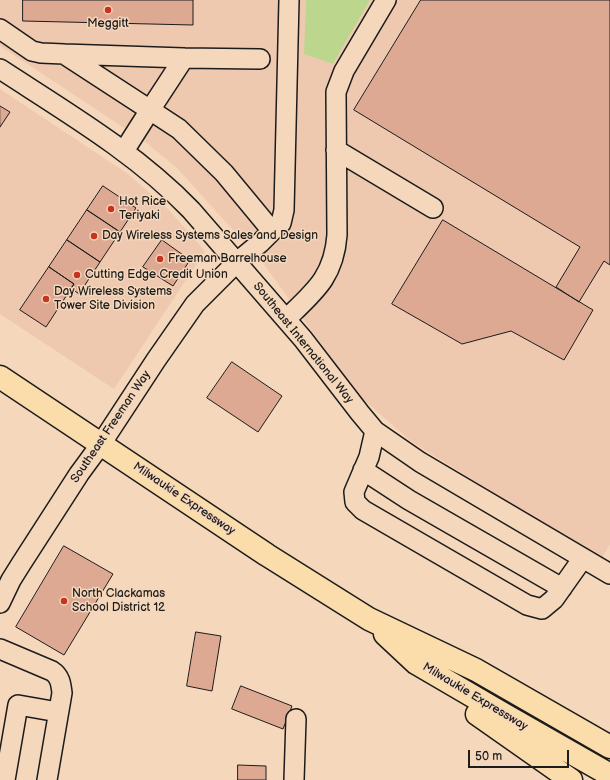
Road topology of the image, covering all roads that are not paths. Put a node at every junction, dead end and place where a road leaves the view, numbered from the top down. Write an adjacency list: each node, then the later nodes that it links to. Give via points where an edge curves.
1 (290, 0): 12 (street, Southeast Freeman Way, via 284,210 281,223)
2 (386, 0): 9 (street, via 339,82 336,92)
3 (0, 29): 4 (street, via 32,51)
4 (64, 54): 5 (street); 8 (street)
5 (184, 58): 6 (street); 8 (street)
6 (260, 59)
7 (0, 69): 10 (street, Southeast International Way)
8 (150, 110): 10 (street); 12 (street, via 179,129 219,168)
9 (336, 150): 11 (street); 14 (street, via 336,248 322,283)
10 (124, 151): 13 (street, Southeast International Way, via 157,176 183,201)
11 (433, 208)
12 (272, 231): 13 (street, Southeast Freeman Way)
13 (237, 262): 14 (street, Southeast International Way); 17 (street, Southeast Freeman Way, via 195,304)
14 (286, 319): 16 (street, Southeast International Way)
15 (0, 377): 17 (highway, Milwaukie Expressway)
16 (376, 430): 18 (street); 19 (street, Southeast International Way, via 413,458)
17 (101, 444): 22 (street, Southeast Freeman Way, via 21,564); 23 (highway, Milwaukie Expressway)
18 (363, 470): 21 (street, via 409,500); 21 (street, via 354,492 355,502 363,510 527,605 542,609)
19 (583, 558): 20 (street, Southeast International Way); 21 (street)
20 (610, 574)
21 (562, 588)
22 (0, 603)
23 (369, 619): 25 (highway, Milwaukie Expressway); 28 (highway, Milwaukie Expressway, via 476,670)
24 (0, 649): 26 (street, via 57,674 62,693)
25 (416, 662): 29 (highway, Milwaukie Expressway); 33 (highway, via 480,716)
26 (58, 712): 30 (street, via 18,705); 31 (street)
27 (296, 719): 32 (street)
28 (610, 747)
29 (610, 775)
30 (5, 780)
31 (47, 780)
32 (294, 780)
33 (571, 780)

